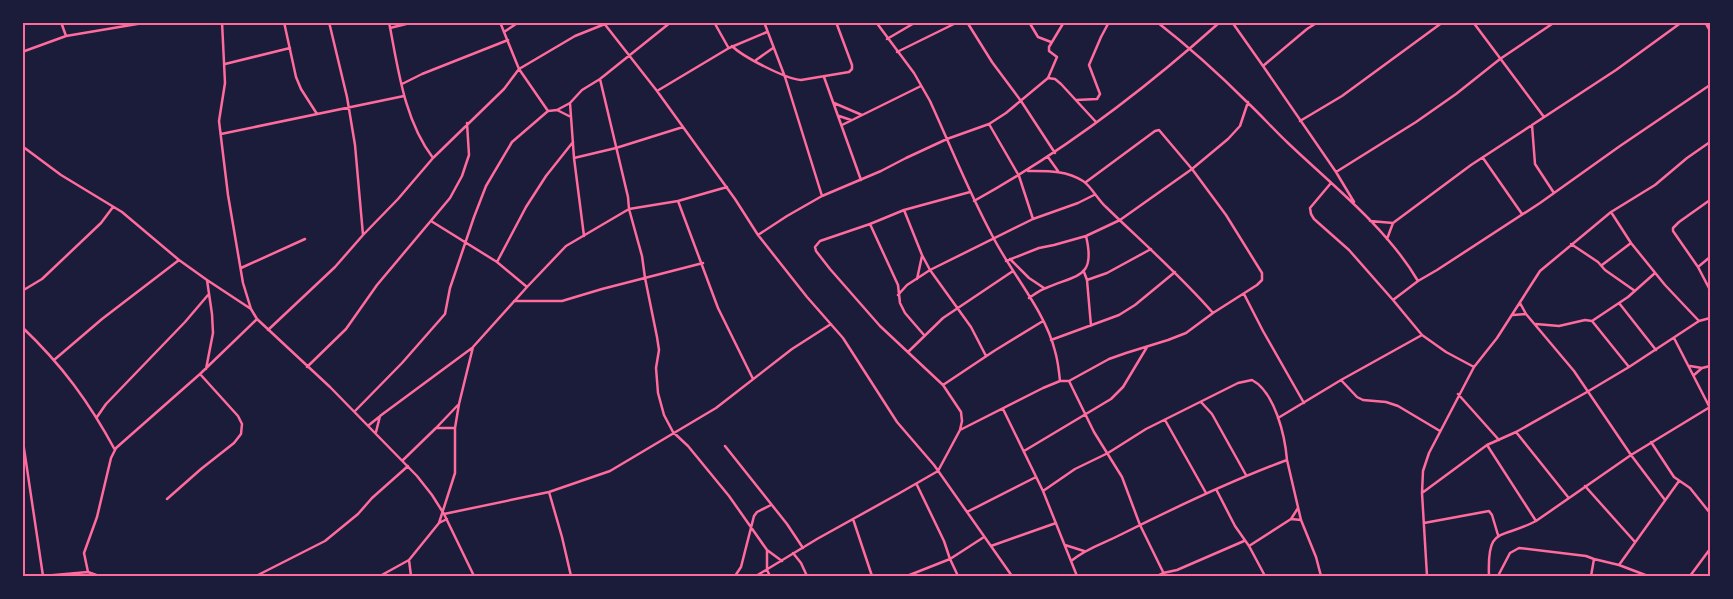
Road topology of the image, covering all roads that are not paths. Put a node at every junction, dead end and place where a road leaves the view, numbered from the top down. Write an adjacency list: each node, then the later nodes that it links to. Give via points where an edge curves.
1 (61, 22): 37 (street)
2 (149, 22): 37 (street)
3 (222, 22): 51 (street)
4 (284, 22): 42 (street)
5 (329, 22): 68 (street)
6 (389, 22): 33 (street)
7 (414, 22): 33 (street)
8 (500, 22): 35 (street)
9 (519, 22): 35 (street)
10 (664, 22): 32 (street)
11 (671, 22): 32 (street)
12 (714, 22): 43 (street)
13 (764, 22): 36 (street)
14 (836, 22): 55 (street, via 852,69)
15 (876, 22): 38 (street)
16 (916, 22): 38 (street)
17 (958, 22): 47 (street)
18 (966, 22): 64 (street)
19 (1029, 22): 40 (street, via 1038,37)
20 (1064, 22): 40 (street)
21 (1109, 22): 63 (street, via 1089,65 1099,97)
22 (1157, 22): 45 (street)
23 (1220, 22): 45 (street)
24 (1232, 22): 52 (street)
25 (1318, 22): 52 (street)
26 (1443, 22): 77 (street, via 1342,96)
27 (1473, 22): 49 (street)
28 (1555, 22): 49 (street)
29 (1682, 22): 75 (street)
30 (1705, 22): 34 (street)
31 (604, 23): 48 (street); 53 (street)
32 (667, 26): 48 (street)
33 (390, 28): 58 (street)
34 (1710, 30)
35 (504, 32): 39 (street)
36 (768, 32): 41 (street); 44 (street)
37 (66, 36): 46 (street)
38 (887, 39): 47 (street)
39 (508, 40): 53 (street); 58 (street)
40 (1051, 42): 56 (street, via 1048,49 1057,58)
41 (732, 46): 43 (street); 50 (street)
42 (290, 48): 51 (street); 71 (street, via 296,77)
43 (729, 48): 61 (street)
44 (773, 48): 50 (street); 54 (street)
45 (1191, 49): 66 (street); 78 (street)
46 (22, 52)
47 (897, 52): 59 (street)
48 (629, 56): 57 (street); 61 (street)
49 (1500, 59): 75 (street); 98 (street, via 1456,94)
50 (755, 60): 54 (street)
51 (225, 64): 84 (street, via 219,122)
52 (1263, 66): 77 (street)
53 (519, 69): 70 (street); 79 (street, via 504,89)
54 (784, 76): 55 (street, via 801,80); 107 (street)
55 (824, 77): 65 (street)
56 (1048, 78): 63 (street, via 1062,84); 64 (street)
57 (600, 79): 67 (street, via 582,90); 89 (street)
58 (402, 84): 62 (street)
59 (922, 86): 72 (street); 85 (street)
60 (1710, 86): 105 (street)
61 (657, 91): 83 (street)
62 (404, 96): 68 (street); 93 (street, via 422,144)
63 (1076, 100): 78 (street)
64 (1021, 101): 80 (street); 90 (street)
65 (834, 102): 72 (street); 73 (street)
66 (1248, 102): 95 (street, via 1235,132); 102 (street)
67 (570, 103): 69 (street); 74 (street)
68 (348, 106): 71 (street); 123 (street)
69 (557, 110): 70 (street); 74 (street)
70 (548, 111): 130 (street, via 512,142 486,186)
71 (317, 114): 84 (street)
72 (862, 115): 76 (street)
73 (838, 116): 76 (street); 82 (street)
74 (570, 117): 86 (street)
75 (1544, 117): 81 (street)
76 (853, 120): 82 (street)
77 (1300, 121): 98 (street)
78 (1096, 122): 90 (street)
79 (467, 123): 93 (street); 119 (street, via 469,155 462,176 450,198)
80 (989, 124): 85 (street); 99 (street)
81 (1532, 125): 92 (street); 105 (street, via 1535,164)
82 (842, 126): 100 (street)
83 (682, 127): 89 (street); 103 (street)
84 (221, 134): 143 (street)
85 (947, 139): 100 (street); 104 (street)
86 (573, 142): 94 (street); 139 (street, via 526,207)
87 (1710, 142): 115 (street, via 1654,185)
88 (22, 146): 112 (street)
89 (616, 148): 94 (street); 113 (street)
90 (1055, 152): 91 (street)
91 (1048, 157): 96 (street); 97 (street)
92 (1483, 157): 116 (street); 121 (street)
93 (433, 158): 123 (street)
94 (574, 158): 125 (street)
95 (1192, 169): 101 (street, via 1159,130); 118 (street); 162 (street, via 1226,215 1262,273 1262,280)
96 (1028, 171): 97 (street); 99 (street)
97 (1058, 171): 101 (street)
98 (1336, 172): 111 (street)
99 (1019, 176): 110 (street); 117 (street)
100 (861, 180): 107 (street)
101 (1086, 182): 106 (street)
102 (1331, 183): 111 (street); 165 (street, via 1310,208 1311,214 1349,250)
103 (727, 187): 109 (street); 124 (street)
104 (970, 192): 110 (street); 114 (street)
105 (1554, 193): 116 (street)
106 (1094, 194): 117 (street); 118 (street)
107 (822, 196): 124 (street)
108 (1710, 200): 142 (street, via 1673,228)
109 (678, 201): 113 (street); 140 (street)
110 (974, 201): 129 (street)
111 (1356, 206): 120 (street)
112 (113, 207): 137 (street); 159 (street, via 101,223 42,279)
113 (629, 209): 125 (street); 149 (street, via 637,234)
114 (904, 210): 122 (street); 134 (street)
115 (1611, 212): 131 (street); 132 (street)
116 (1522, 214): 153 (street)
117 (1033, 219): 129 (street)
118 (1120, 220): 126 (street); 133 (street)
119 (431, 221): 130 (street); 196 (street, via 376,285 346,329)
120 (1370, 221): 121 (street); 128 (street)
121 (1394, 222): 128 (street)
122 (870, 224): 154 (street); 191 (street, via 820,241 816,251 880,326)
123 (363, 235): 183 (street, via 335,268)
124 (758, 235): 179 (street)
125 (584, 236): 156 (street, via 566,246)
126 (1086, 236): 136 (street); 146 (street, via 1089,256)
127 (306, 239): 143 (street)
128 (1387, 239): 153 (street)
129 (994, 240): 138 (street); 144 (street)
130 (466, 243): 139 (street); 215 (street, via 450,288 445,314)
131 (1630, 243): 141 (street); 148 (street)
132 (1571, 244): 141 (street); 167 (street, via 1540,271)
133 (1151, 249): 147 (street); 152 (street)
134 (922, 255): 144 (street); 150 (street)
135 (1710, 257): 142 (street)
136 (1010, 259): 138 (street); 157 (street)
137 (179, 260): 151 (street); 193 (street)
138 (1006, 261): 145 (street)
139 (497, 262): 156 (street)
140 (703, 264): 149 (street); 203 (street, via 718,308)
141 (1602, 265): 160 (street)
142 (1698, 267): 158 (street)
143 (241, 268): 170 (street)
144 (930, 270): 150 (street); 169 (street)
145 (1013, 271): 164 (street); 169 (street)
146 (1084, 272): 152 (street); 157 (street)
147 (1175, 272): 171 (street); 181 (street, via 1119,315)
148 (1655, 273): 160 (street); 177 (street)
149 (644, 278): 166 (street, via 562,300); 227 (street, via 657,337 658,393)
150 (917, 279): 155 (street)
151 (207, 280): 163 (street); 170 (street)
152 (1087, 280): 181 (street)
153 (1418, 281): 165 (street)
154 (898, 285): 155 (street); 161 (street)
155 (907, 285): 161 (street)
156 (527, 287): 166 (street)
157 (1044, 288): 164 (street)
158 (1710, 290)
159 (22, 291)
160 (1635, 291): 168 (street)
161 (898, 294): 184 (street, via 905,313)
162 (1244, 294): 171 (street); 211 (street)
163 (208, 296): 199 (street, via 213,332); 218 (street)
164 (1029, 298): 178 (street)
165 (1393, 300): 185 (street)
166 (514, 301): 188 (street)
167 (1520, 303): 172 (street); 173 (street)
168 (1619, 303): 176 (street); 190 (street)
169 (958, 308): 184 (street); 192 (street)
170 (251, 309): 175 (street)
171 (1213, 313): 189 (street, via 1186,333)
172 (1526, 314): 173 (street); 180 (street)
173 (1513, 315): 197 (street)
174 (1710, 318): 177 (street)
175 (257, 319): 183 (street); 199 (street)
176 (1592, 321): 180 (street, via 1559,326); 198 (street)
177 (1699, 321): 186 (street)
178 (1043, 322): 187 (street); 192 (street)
179 (831, 324): 203 (street); 242 (street, via 897,422)
180 (1535, 324): 208 (street)
181 (1091, 326): 187 (street)
182 (22, 327): 193 (street)
183 (268, 330): 196 (street)
184 (924, 335): 191 (street)
185 (1422, 335): 197 (street); 204 (street)
186 (1674, 338): 190 (street); 194 (street)
187 (1051, 340): 206 (street)
188 (473, 347): 212 (street); 217 (street)
189 (1146, 347): 205 (street, via 1109,359); 216 (street, via 1123,387 1111,399)
190 (1656, 350): 198 (street)
191 (908, 352): 207 (street)
192 (986, 356): 207 (street)
193 (54, 360): 218 (street)
194 (1690, 366): 200 (street); 202 (street)
195 (1710, 366): 200 (street)
196 (307, 367): 215 (street)
197 (1474, 367): 209 (street)
198 (1629, 367): 208 (street)
199 (206, 368): 201 (street)
200 (1702, 368): 202 (street)
201 (200, 374): 235 (street); 254 (street, via 238,416 242,424 241,434)
202 (1694, 375): 213 (street)
203 (753, 379): 227 (street, via 716,408)
204 (1341, 380): 211 (street); 225 (street, via 1357,396 1392,404)
205 (1069, 381): 206 (street); 216 (street)
206 (1060, 382): 214 (street)
207 (943, 385): 224 (street, via 961,412)
208 (1587, 392): 228 (street); 238 (street)
209 (1458, 394): 225 (street); 230 (street)
210 (1201, 402): 219 (street, via 1238,383 1252,380 1259,383); 220 (street); 243 (street)
211 (1304, 402): 219 (street)
212 (459, 404): 222 (street); 223 (street)
213 (1710, 408): 231 (street)
214 (1003, 409): 224 (street); 236 (street)
215 (354, 411): 221 (street)
216 (1085, 415): 236 (street); 237 (street)
217 (380, 416): 221 (street); 226 (street)
218 (97, 417): 235 (street)
219 (1278, 418): 240 (street)
220 (1165, 420): 237 (street); 251 (street)
221 (369, 425): 226 (street)
222 (436, 428): 223 (street); 239 (street)
223 (455, 428): 258 (street, via 455,473)
224 (960, 430): 242 (street)
225 (1440, 431): 252 (street, via 1423,471)
226 (376, 432): 239 (street)
227 (673, 432): 250 (street, via 610,471); 270 (street, via 710,471)
228 (1516, 432): 230 (street); 253 (street)
229 (22, 435): 234 (street)
230 (1499, 440): 232 (street)
231 (1651, 442): 238 (street); 245 (street)
232 (1487, 445): 252 (street); 265 (street)
233 (726, 446): 256 (street)
234 (23, 449): 294 (street)
235 (115, 450): 290 (street, via 84,553)
236 (1024, 451): 244 (street)
237 (1108, 454): 249 (street, via 1075,469); 269 (street, via 1127,489)
238 (1631, 455): 247 (street); 255 (street)
239 (403, 460): 241 (street)
240 (1287, 460): 243 (street); 257 (street)
241 (408, 466): 258 (street); 296 (street, via 325,541)
242 (938, 471): 246 (street); 259 (street)
243 (1246, 475): 248 (street)
244 (1036, 477): 249 (street); 259 (street)
245 (1679, 481): 255 (street); 260 (street, via 1694,492)
246 (916, 484): 261 (street); 283 (street)
247 (1585, 486): 253 (street); 274 (street)
248 (1216, 489): 251 (street); 273 (street)
249 (1043, 491): 268 (street)
250 (549, 492): 258 (street); 300 (street)
251 (1206, 493): 269 (street)
252 (1422, 493): 266 (street)
253 (1568, 498): 265 (street)
254 (167, 499)
255 (1665, 500): 274 (street)
256 (771, 505): 270 (street, via 757,512); 278 (street)
257 (1298, 508): 263 (street); 264 (street)
258 (443, 512): 262 (street); 267 (street)
259 (967, 512): 272 (street)
260 (1710, 513)
261 (853, 518): 278 (street); 305 (street)
262 (447, 519): 267 (street); 299 (street)
263 (1292, 519): 264 (street); 277 (street)
264 (1301, 520): 312 (street)
265 (1536, 520): 271 (street)
266 (1424, 522): 271 (street, via 1489,511); 313 (street)
267 (439, 523): 284 (street)
268 (1056, 523): 275 (street); 276 (street)
269 (1140, 525): 281 (street); 293 (street)
270 (751, 526): 280 (street); 301 (street, via 741,567)
271 (1498, 535): 314 (street, via 1491,545)
272 (984, 537): 276 (street); 283 (street)
273 (1244, 541): 277 (street); 293 (street)
274 (1635, 542): 288 (street)
275 (1065, 545): 281 (street); 287 (street)
276 (991, 546): 308 (street)
277 (1249, 546): 311 (street)
278 (803, 548): 282 (street)
279 (1710, 549): 318 (street)
280 (767, 550): 286 (street); 289 (street)
281 (1084, 551): 287 (street)
282 (794, 553): 286 (street); 304 (street)
283 (950, 559): 292 (street); 307 (street)
284 (409, 560): 297 (street); 298 (street)
285 (1594, 560): 288 (street); 315 (street, via 1586,556 1516,549); 316 (street)
286 (782, 561): 289 (street)
287 (1071, 561): 309 (street)
288 (1619, 565): 317 (street)
289 (767, 570): 302 (street); 303 (street)
290 (88, 572): 291 (street); 295 (street)
291 (61, 575): 294 (street)
292 (915, 575): 306 (street)
293 (1164, 575): 310 (street)
294 (43, 576)
295 (99, 576)
296 (256, 576)
297 (380, 576)
298 (411, 576)
299 (474, 576)
300 (571, 576)
301 (735, 576)
302 (756, 576)
303 (770, 576)
304 (807, 576)
305 (872, 576)
306 (907, 576)
307 (958, 576)
308 (1012, 576)
309 (1077, 576)
310 (1157, 576)
311 (1265, 576)
312 (1321, 576)
313 (1427, 576)
314 (1489, 576)
315 (1498, 576)
316 (1591, 576)
317 (1648, 576)
318 (1690, 576)

